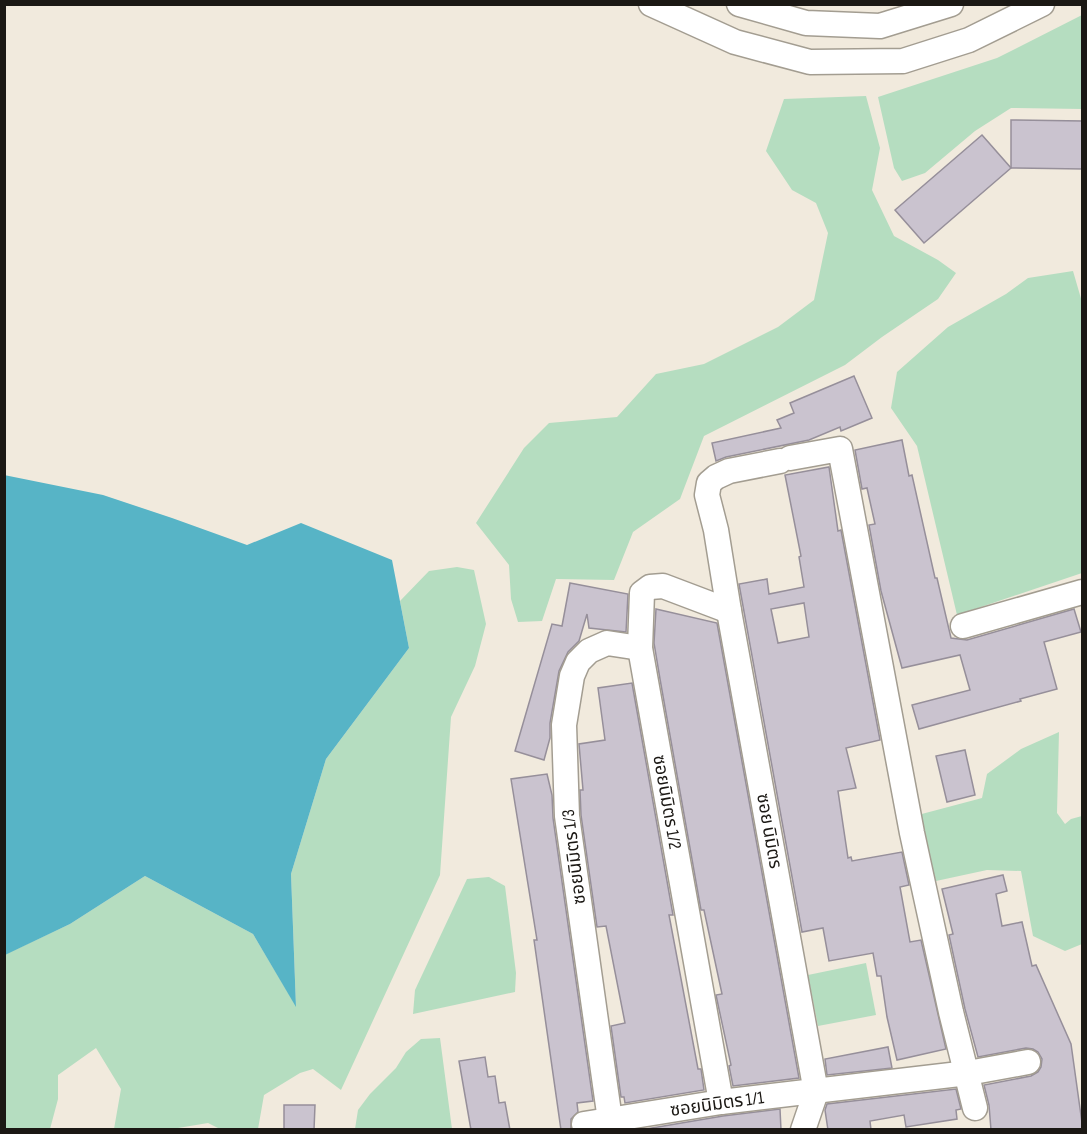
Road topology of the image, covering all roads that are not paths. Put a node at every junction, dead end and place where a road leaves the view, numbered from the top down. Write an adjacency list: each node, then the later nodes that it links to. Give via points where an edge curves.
1 (651, 4): 4 (street, via 735,42 822,62 903,61 969,40)
2 (739, 4): 3 (street, via 806,22 880,26)
3 (951, 4)
4 (1042, 4)
5 (1083, 592): 7 (street)
6 (729, 611): 8 (street, ซอยนิมิตร 1/2, via 663,586 650,587 642,593); 10 (street, ซอย นิมิตร, via 707,495 709,483 729,471 840,449 912,832); 11 (street, ซอย นิมิตร)
7 (963, 626)
8 (640, 648): 12 (street, ซอยนิมิตร 1/2); 14 (street, ซอยนิมิตร 1/3, via 607,643 589,651 578,662 564,725 567,816)
9 (1028, 1062): 10 (street, ซอยนิมิตร 1/1)
10 (968, 1073): 11 (street, ซอยนิมิตร 1/1); 13 (street)
11 (816, 1092): 12 (street, ซอยนิมิตร 1/1); 16 (street, ซอย นิมิตร)
12 (721, 1102): 14 (street, ซอยนิมิตร 1/1)
13 (975, 1108)
14 (610, 1120): 15 (street, ซอยนิมิตร 1/1)
15 (584, 1124)
16 (803, 1130)

